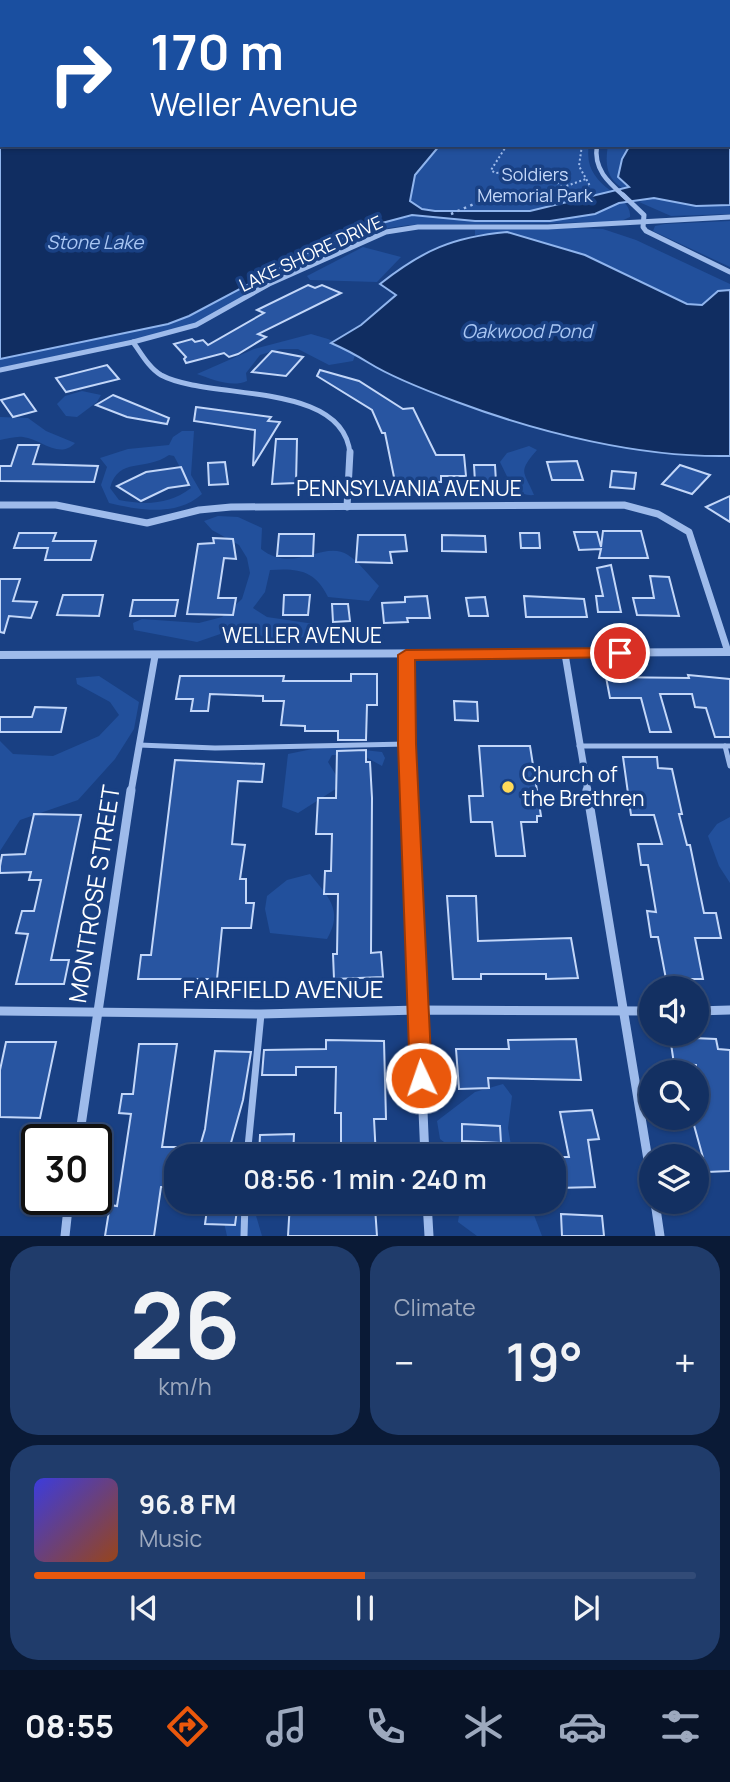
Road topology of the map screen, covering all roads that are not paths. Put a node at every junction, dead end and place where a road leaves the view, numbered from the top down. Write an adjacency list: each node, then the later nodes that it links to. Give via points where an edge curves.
1 (596, 147): 3 (street, via 603,176 632,201 644,215)
2 (730, 217): 3 (street, LAKE SHORE DRIVE)
3 (643, 222): 4 (street, via 646,231); 5 (street, LAKE SHORE DRIVE, via 394,230 270,284 209,320)
4 (730, 272)
5 (133, 342): 6 (street, LAKE SHORE DRIVE); 8 (street, via 153,369 179,383 282,398 328,416 349,442)
6 (0, 370)
7 (0, 505): 8 (street, PENNSYLVANIA AVENUE, via 68,506 147,523 231,507)
8 (347, 507): 9 (street, PENNSYLVANIA AVENUE, via 624,505 655,512 688,533)
9 (729, 652): 10 (street, WELLER AVENUE)
10 (565, 654): 12 (street, WELLER AVENUE); 16 (street)
11 (0, 655): 13 (street, WELLER AVENUE)
12 (406, 655): 13 (street, WELLER AVENUE); 14 (street)
13 (155, 656): 15 (street, MONTROSE STREET)
14 (407, 744): 15 (lane); 19 (street)
15 (139, 746): 22 (street, MONTROSE STREET)
16 (579, 746): 17 (lane); 23 (street)
17 (727, 746): 18 (lane)
18 (730, 766)
19 (418, 1010): 23 (street, FAIRFIELD AVENUE); 26 (street, FAIRFIELD AVENUE); 29 (street)
20 (730, 1010): 25 (street)
21 (0, 1011): 22 (street, FAIRFIELD AVENUE)
22 (99, 1011): 26 (street, FAIRFIELD AVENUE); 27 (street, MONTROSE STREET)
23 (623, 1011): 24 (street, FAIRFIELD AVENUE); 30 (street)
24 (639, 1011)
25 (709, 1011)
26 (261, 1014): 28 (lane)
27 (81, 1124)
28 (248, 1144)
29 (424, 1144)
30 (645, 1144)
31 (245, 1214): 36 (lane)
32 (428, 1214): 37 (street)
33 (657, 1214): 38 (street)
34 (67, 1215): 35 (street)
35 (65, 1236)
36 (244, 1236)
37 (429, 1236)
38 (660, 1236)

